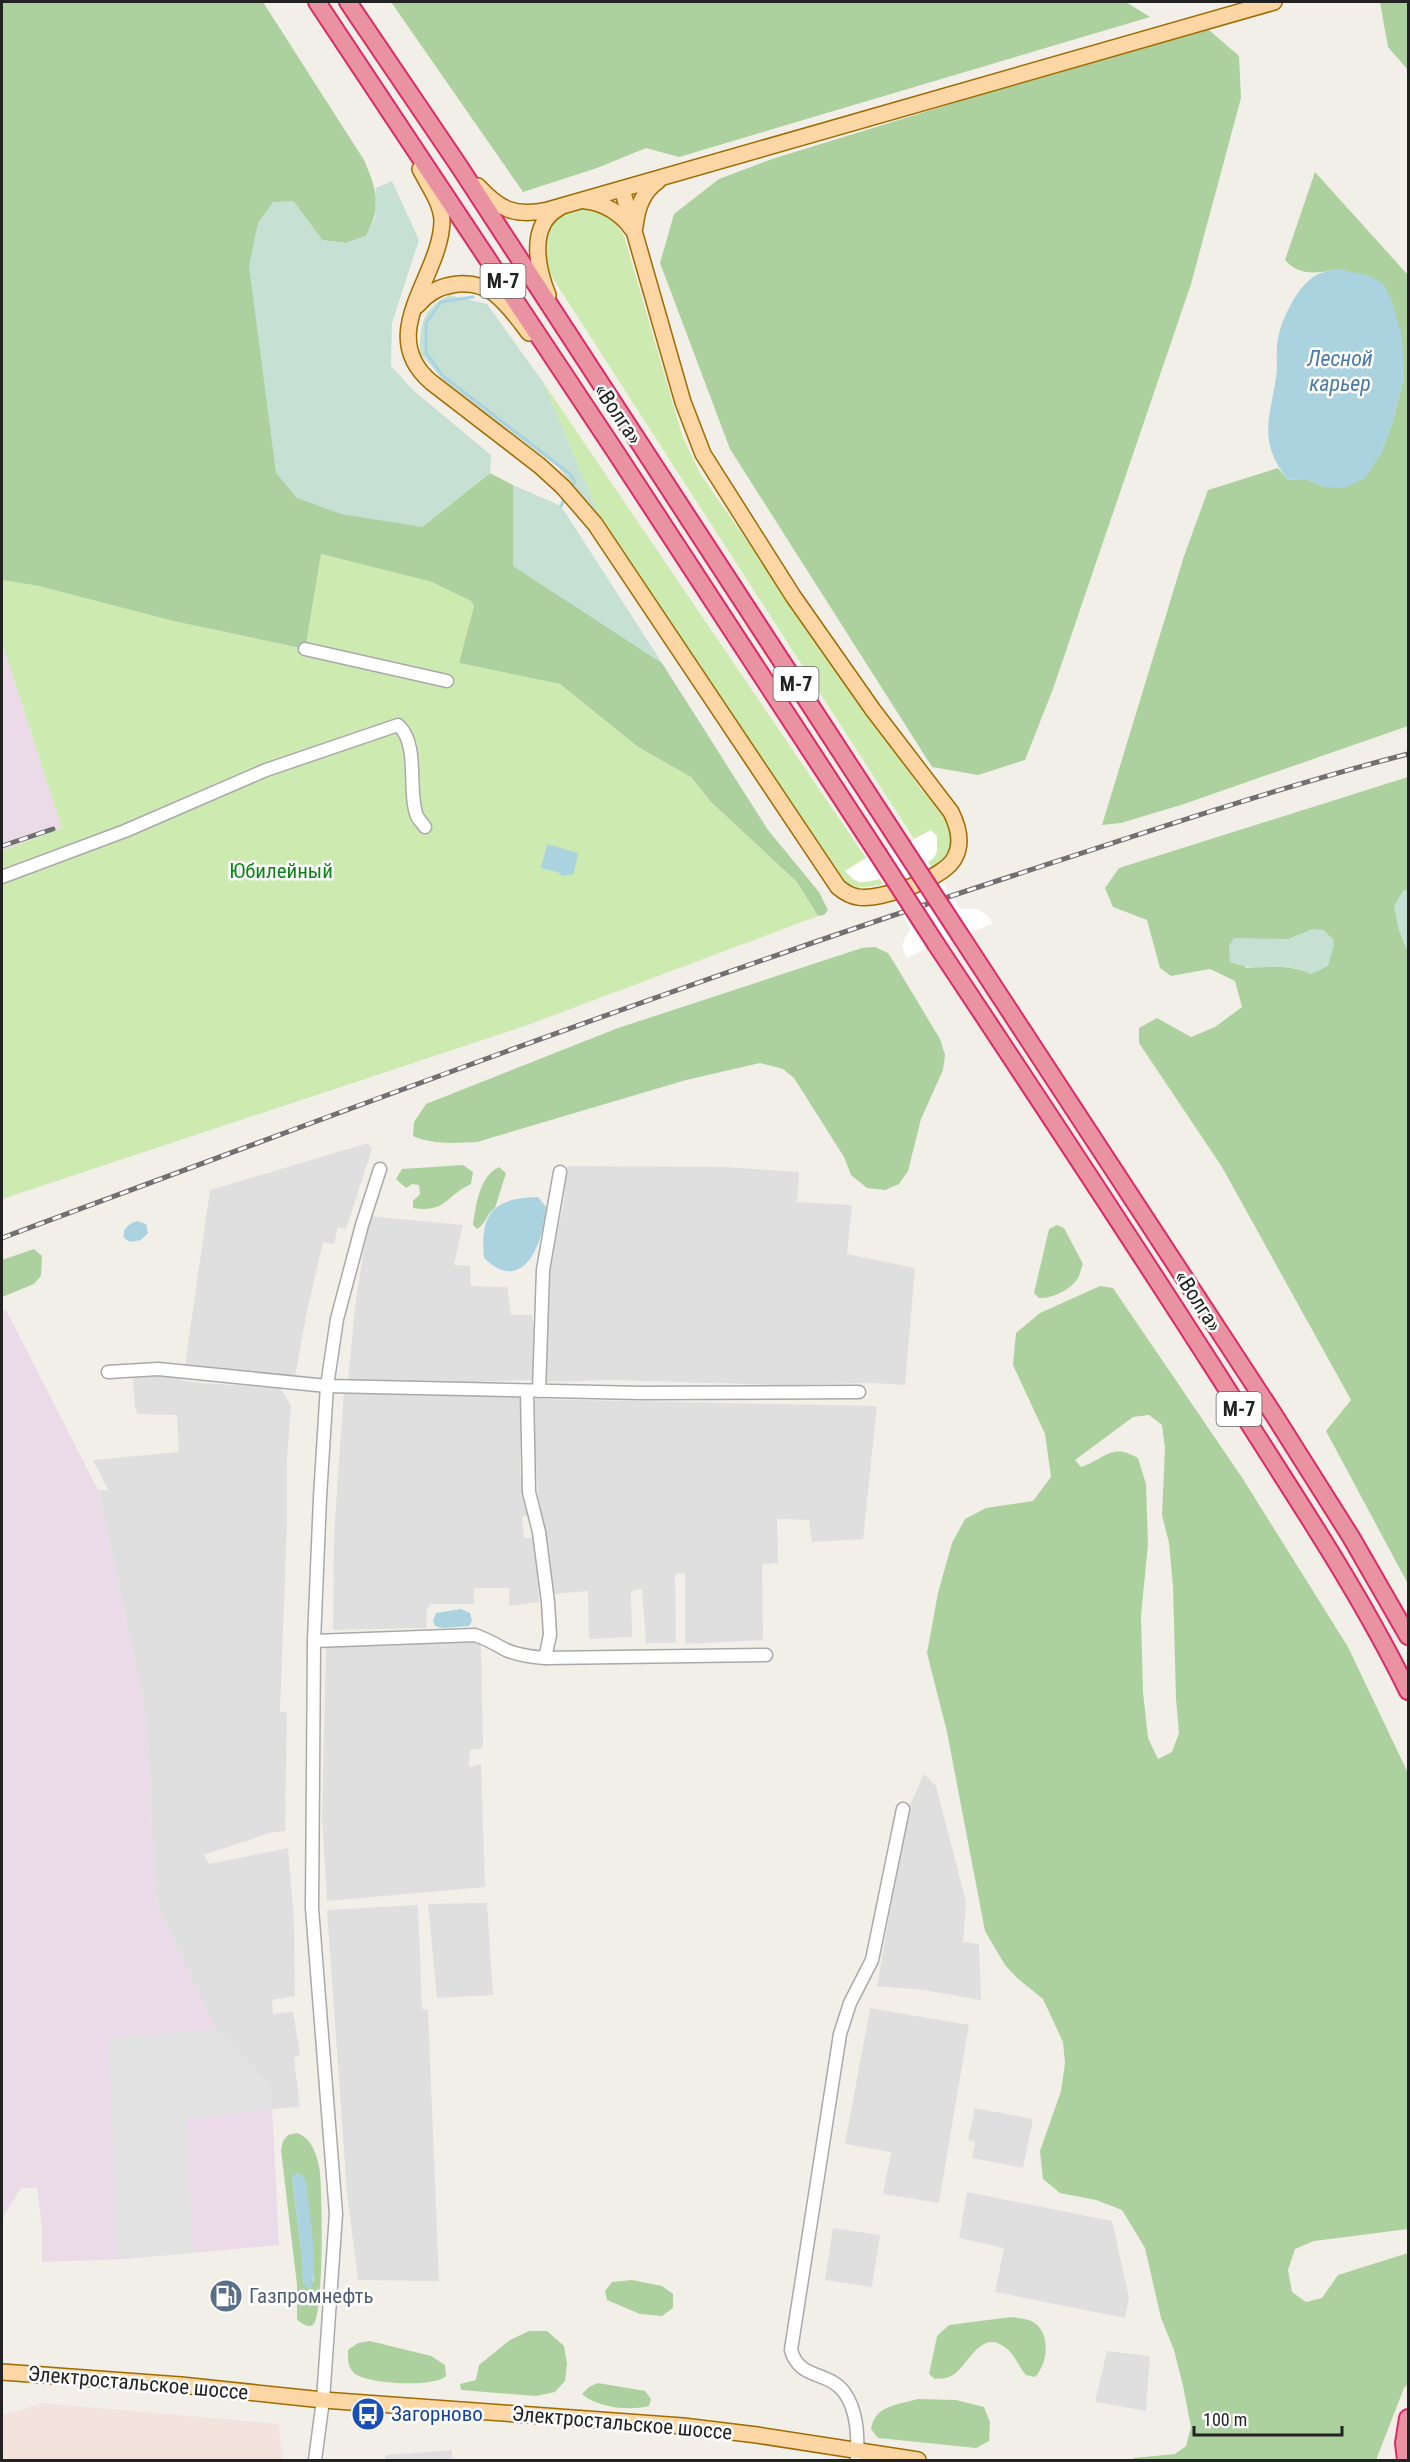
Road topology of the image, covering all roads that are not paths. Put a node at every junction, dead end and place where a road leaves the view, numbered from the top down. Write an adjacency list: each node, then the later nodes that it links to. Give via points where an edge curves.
1 (317, 2): 4 (highway, «Волга» / М-7)
2 (348, 2): 5 (highway, «Волга» / М-7)
3 (1274, 2): 6 (main road)
4 (390, 110): 11 (main road, via 441,209 438,242); 13 (highway, «Волга» / М-7)
5 (459, 166): 9 (main road, via 490,199 509,211 530,213); 12 (highway, «Волга» / М-7)
6 (666, 177): 7 (main road); 10 (main road, via 651,186 642,199)
7 (622, 189): 8 (main road); 10 (main road)
8 (582, 201): 9 (main road); 10 (main road, via 597,203 619,215)
9 (562, 207): 12 (main road, via 545,221 537,251 542,281)
10 (635, 236): 11 (main road, via 683,402 703,454 793,596 951,812 958,831 958,851 950,866 935,876 864,898 838,887 595,524 546,471 416,367 407,341)
11 (412, 315): 13 (main road, via 428,294 449,285 469,284 488,290 507,305)
12 (561, 325): 24 (highway, «Волга» / М-7, bridge, via 1280,1425 1357,1546)
13 (568, 380): 28 (highway, «Волга» / М-7, bridge, via 1149,1267 1321,1536)
14 (305, 649): 15 (street)
15 (447, 681)
16 (425, 827): 17 (street, via 417,815 410,749 405,731 398,725 266,770 125,831)
17 (2, 877)
18 (380, 1169): 21 (street, via 339,1309)
19 (560, 1172): 22 (street, via 543,1270)
20 (108, 1372): 21 (street, via 158,1369)
21 (327, 1386): 22 (street); 25 (street)
22 (533, 1391): 23 (street); 27 (street, via 529,1492 539,1532 548,1602)
23 (859, 1392)
24 (1408, 1636)
25 (314, 1641): 27 (street, via 475,1635 506,1650); 31 (street, via 312,1908 336,2214)
26 (766, 1655): 27 (street)
27 (545, 1658)
28 (1408, 1691)
29 (903, 1809): 33 (street, via 872,1960 850,2003 840,2034 791,2350 801,2368 844,2392 858,2432)
30 (2, 2372): 31 (main road, Электростальское шоссе)
31 (323, 2400): 33 (main road, Электростальское шоссе, via 683,2426 757,2435); 34 (street)
32 (1408, 2418): 36 (highway)
33 (857, 2456): 35 (main road, Электростальское шоссе)
34 (315, 2460)
35 (918, 2460)
36 (1406, 2460)

